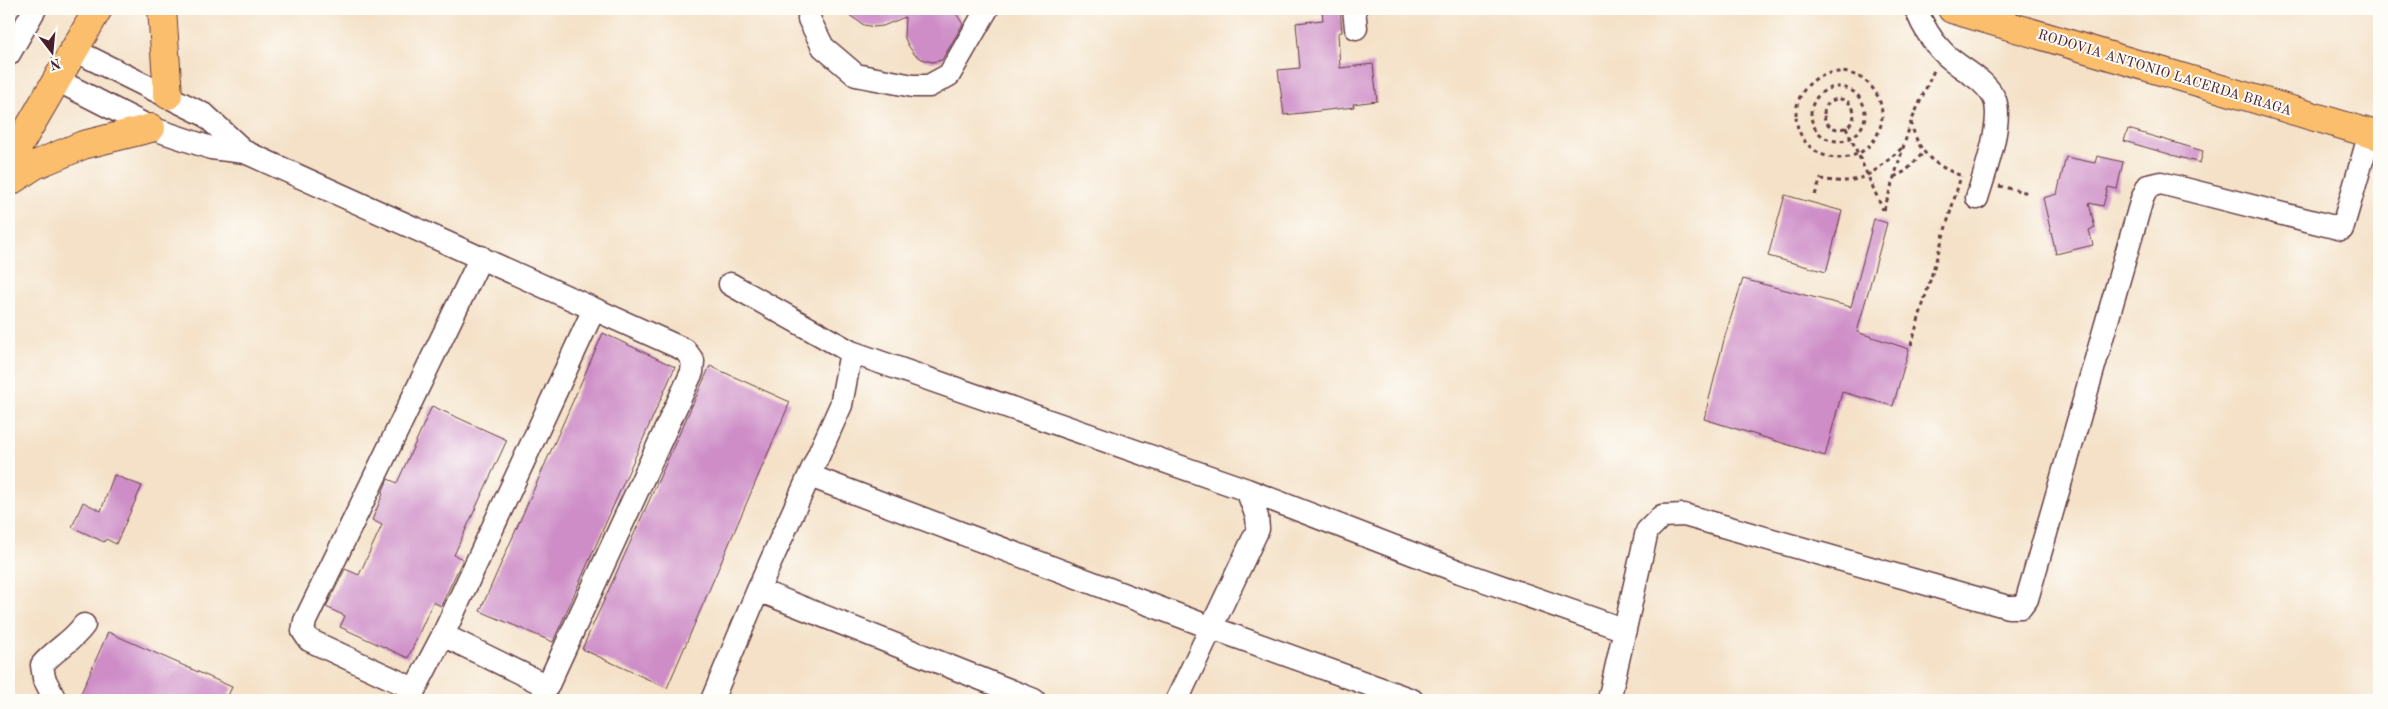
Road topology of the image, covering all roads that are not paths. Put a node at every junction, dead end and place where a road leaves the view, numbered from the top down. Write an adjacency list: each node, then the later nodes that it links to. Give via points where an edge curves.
1 (35, 9): 9 (street)
2 (98, 9): 8 (main road)
3 (162, 9): 11 (main road)
4 (810, 9): 5 (street, via 809,19 823,47 856,74 913,86 929,86 948,75)
5 (987, 9)
6 (1916, 9): 17 (street, via 1924,28 1942,52 1986,86 1995,102 1996,128)
7 (1952, 9): 13 (main road, RODOVIA ANTONIO LACERDA BRAGA)
8 (74, 50): 10 (main road); 11 (street)
9 (9, 54)
10 (57, 80): 12 (street); 15 (main road)
11 (168, 95): 12 (street, via 164,114); 14 (street, via 205,115)
12 (151, 128): 14 (street, via 210,148); 16 (main road, via 83,145 35,165)
13 (2375, 135): 27 (street, via 2342,229 2161,183 2148,186 2027,600 2021,607 2008,607 1684,515 1662,516 1647,531)
14 (245, 152): 18 (street)
15 (9, 162)
16 (9, 182)
17 (1973, 185)
18 (481, 257): 20 (street); 30 (street, via 303,631 309,640)
19 (730, 284): 21 (street)
20 (594, 309): 28 (street); 29 (street, via 685,350 693,361 692,372)
21 (851, 352): 22 (street, via 841,405); 23 (street)
22 (810, 476): 24 (street); 26 (street)
23 (1247, 490): 26 (street, via 1258,529); 27 (street, via 1460,572)
24 (758, 590): 32 (street); 33 (street)
25 (84, 625): 31 (street, via 74,638 42,665 44,678)
26 (1212, 628): 34 (street); 35 (street)
27 (1625, 630): 36 (street)
28 (443, 635): 29 (street); 30 (street)
29 (544, 693)
30 (412, 694)
31 (55, 700)
32 (712, 700)
33 (1034, 700)
34 (1177, 700)
35 (1412, 700)
36 (1609, 700)

